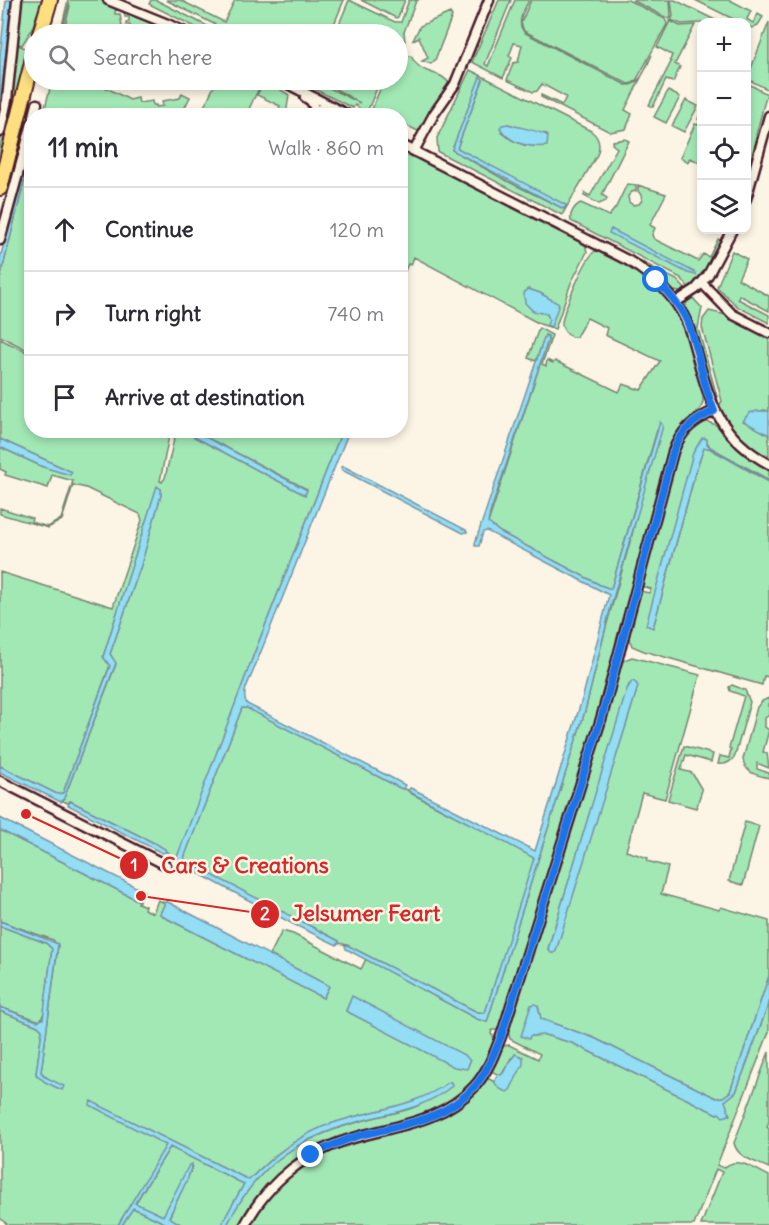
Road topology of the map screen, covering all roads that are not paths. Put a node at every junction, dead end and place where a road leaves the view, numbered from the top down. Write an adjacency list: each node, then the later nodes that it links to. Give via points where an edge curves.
1 (17, 0): 19 (street)
2 (50, 0): 6 (main road)
3 (108, 0): 7 (street)
4 (124, 0): 8 (street)
5 (489, 0): 21 (street, via 455,84)
6 (43, 24)
7 (168, 24)
8 (169, 24)
9 (25, 90): 24 (main road)
10 (291, 90): 13 (street)
11 (299, 90): 17 (street)
12 (37, 104): 14 (street)
13 (312, 104): 15 (street); 16 (street)
14 (36, 108)
15 (314, 108)
16 (320, 108)
17 (334, 108)
18 (769, 116): 23 (street)
19 (0, 132)
20 (408, 148): 21 (street)
21 (414, 151): 28 (street, via 629,261 656,280)
22 (24, 152): 26 (street)
23 (751, 184)
24 (0, 188)
25 (730, 234): 27 (street)
26 (0, 240)
27 (702, 283): 28 (street); 29 (street, via 732,314)
28 (676, 302): 30 (street, via 687,321)
29 (769, 333)
30 (714, 411): 31 (street, via 736,440); 34 (street, via 690,424 673,452 602,716 503,1030 485,1072 464,1096 425,1119 358,1136 311,1155 273,1186)
31 (769, 464)
32 (0, 781): 33 (street)
33 (166, 865)
34 (245, 1225)

